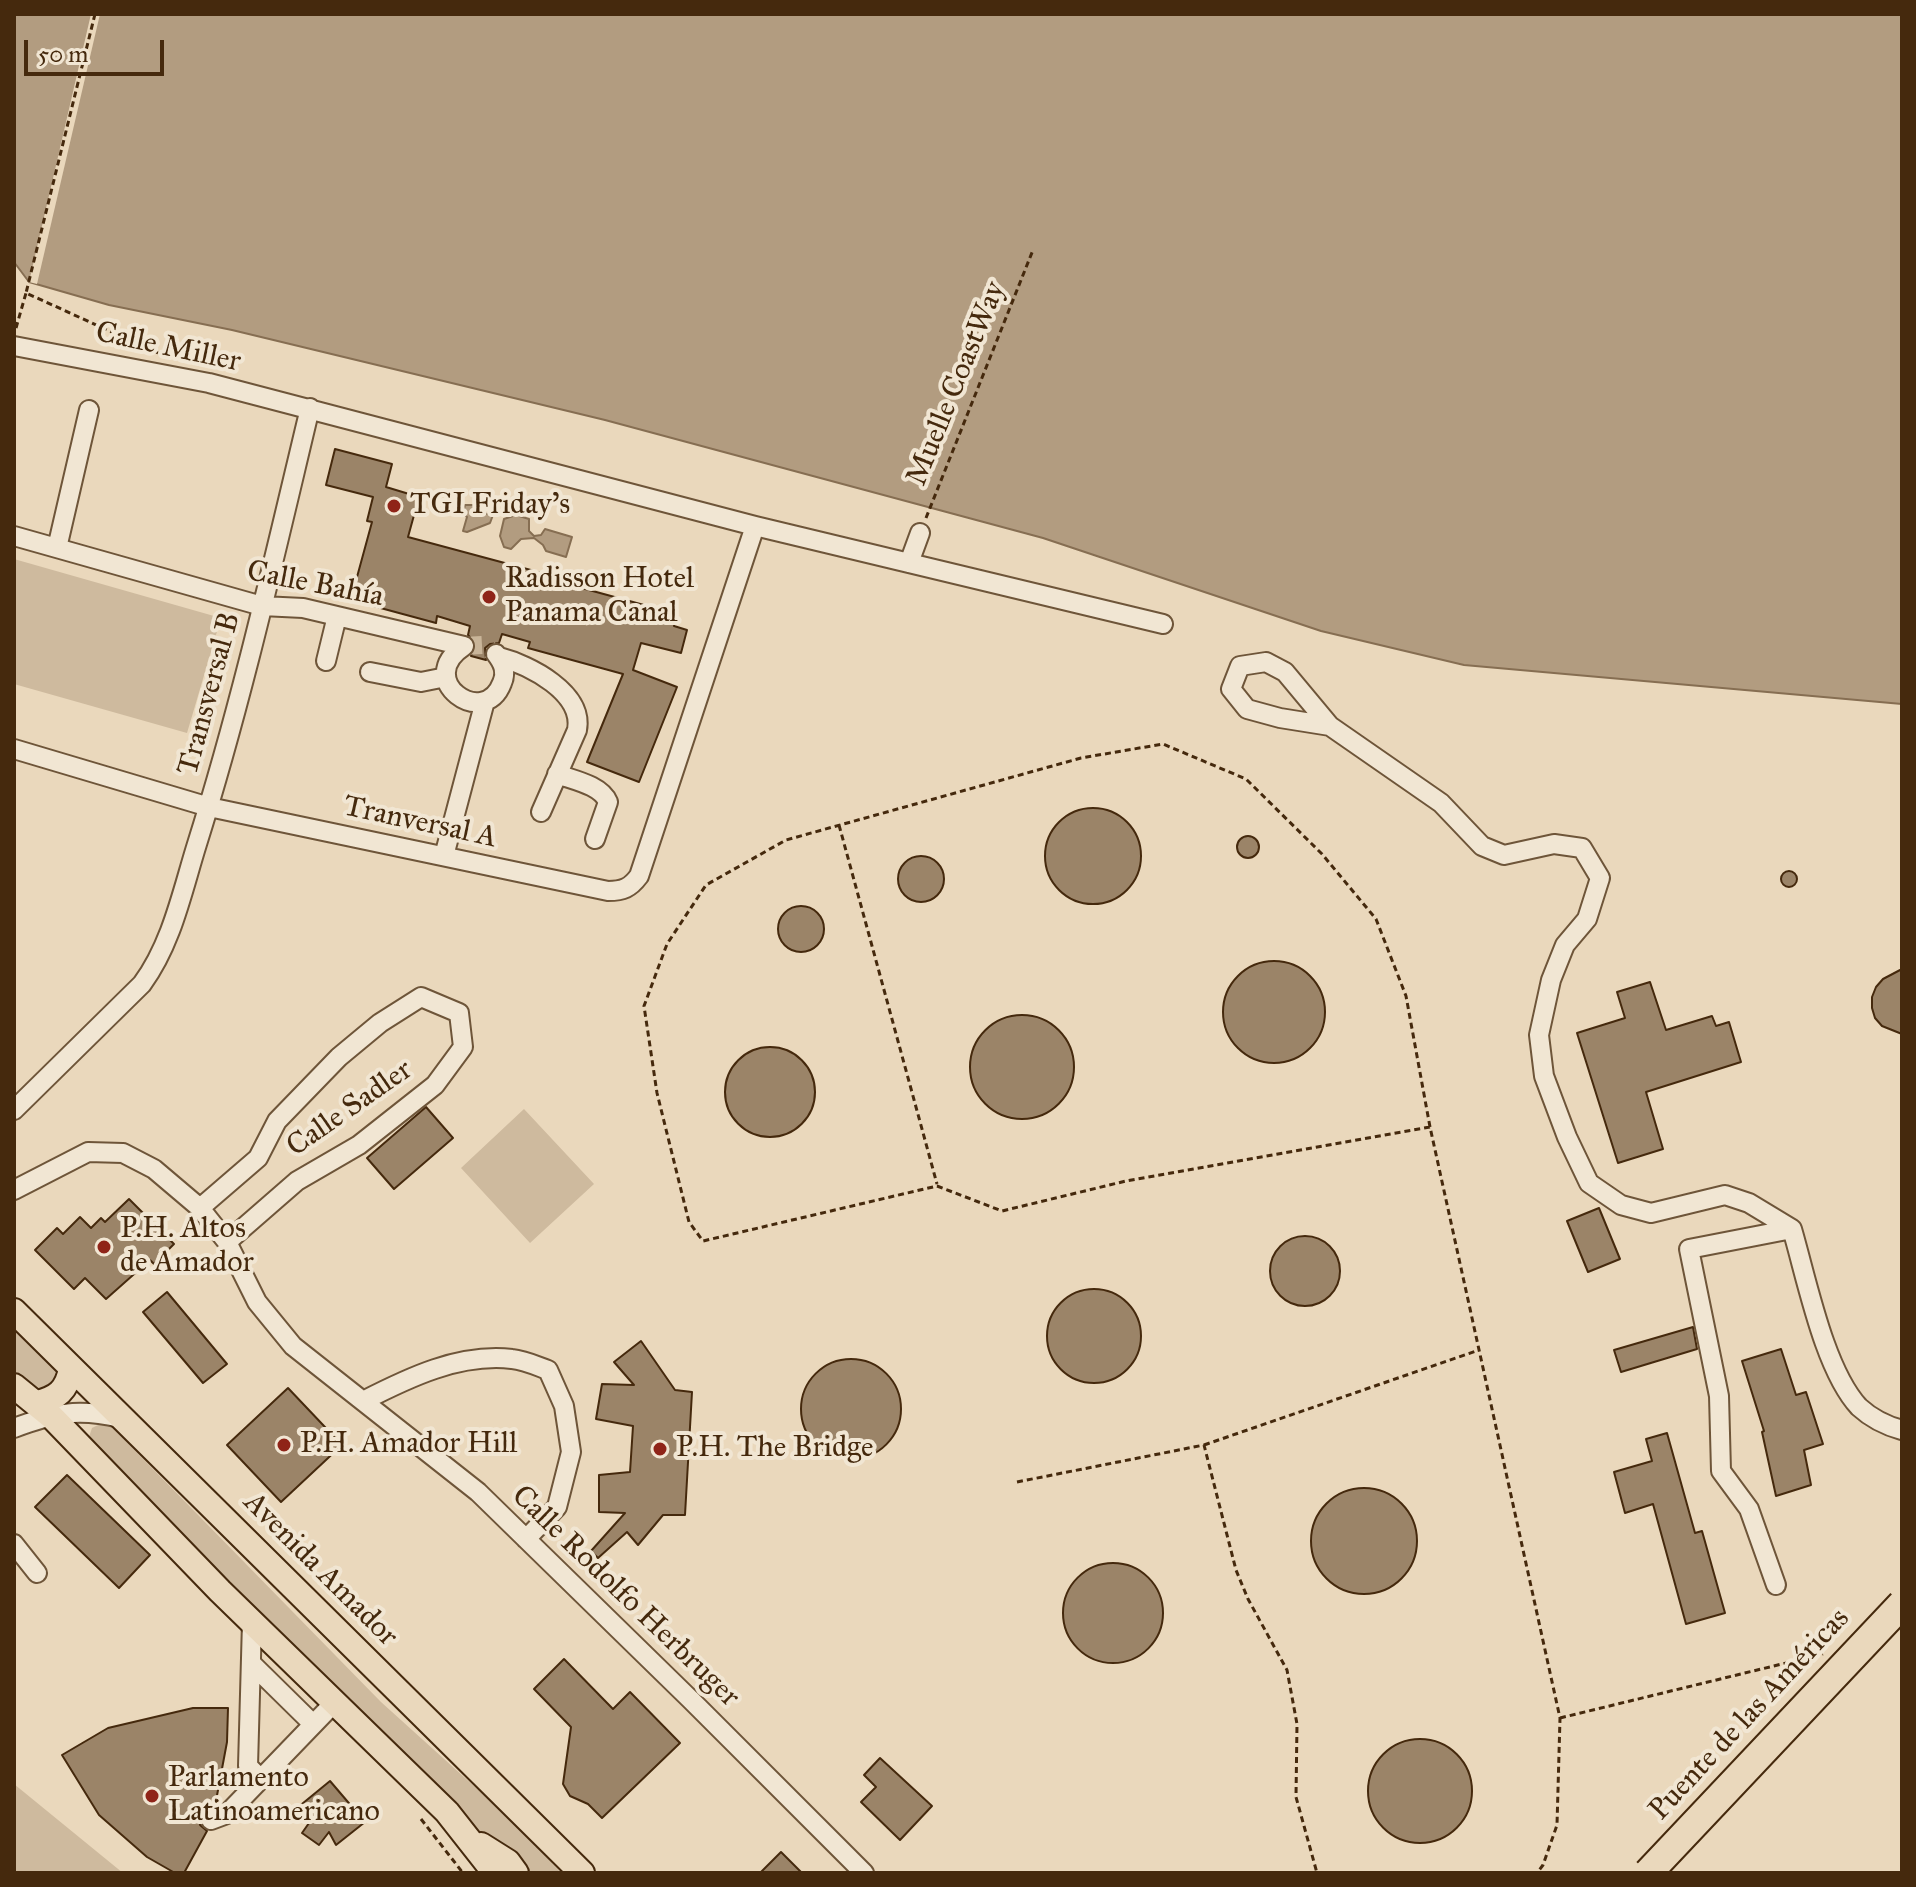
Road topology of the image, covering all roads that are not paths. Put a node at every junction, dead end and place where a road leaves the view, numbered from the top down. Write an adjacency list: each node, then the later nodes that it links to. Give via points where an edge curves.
1 (14, 346): 2 (street, Calle Miller)
2 (310, 408): 4 (street, Calle Miller); 9 (street, Transversal B)
3 (89, 410): 7 (street)
4 (755, 526): 8 (street, Calle Miller); 22 (street, Tranversal A, via 632,885 608,891)
5 (920, 533): 8 (street)
6 (14, 536): 7 (street, Calle Bahía)
7 (57, 548): 9 (street, Calle Bahía)
8 (909, 563): 11 (street, Calle Miller)
9 (262, 606): 10 (street, Calle Bahía); 19 (street, Transversal B)
10 (337, 616): 12 (street); 14 (street, Calle Bahía, via 464,646 450,659)
11 (1163, 624)
12 (326, 661)
13 (370, 672): 14 (street, via 421,682)
14 (446, 677): 15 (street, via 460,698)
15 (485, 701): 18 (street, via 497,692 500,662 526,666 570,697 579,720); 22 (street)
16 (1330, 726): 16 (street, via 1285,672 1266,662 1240,666 1231,689 1247,709); 26 (street, via 1441,803 1482,846 1504,855 1554,844 1582,848 1600,878 1587,919 1565,945 1551,980 1539,1035 1544,1076 1589,1183 1621,1205 1651,1213 1725,1195)
17 (14, 749): 19 (street, Tranversal A)
18 (557, 774): 20 (street); 21 (street, via 606,796)
19 (209, 807): 22 (street, Tranversal A); 23 (street, Transversal B, via 156,964)
20 (541, 812)
21 (595, 839)
22 (444, 856)
23 (15, 1109)
24 (14, 1190): 25 (street, Calle Rodolfo Herbruger, via 88,1152 123,1153 154,1169)
25 (200, 1208): 27 (street, Calle Rodolfo Herbruger); 27 (street, Calle Sadler, via 258,1158 277,1121 380,1023 421,997 459,1013 463,1047 435,1085 359,1145 297,1181)
26 (1792, 1229): 35 (street, via 1829,1353 1846,1390 1861,1408); 39 (street, via 1689,1249 1719,1396 1721,1471 1749,1509)
27 (227, 1242): 31 (street, Calle Rodolfo Herbruger, via 257,1302 293,1346)
28 (14, 1311): 29 (main road, Avenida Amador)
29 (71, 1369): 32 (main road, via 68,1383); 33 (main road, Avenida Amador)
30 (14, 1386): 32 (main road)
31 (363, 1401): 36 (street, Calle Rodolfo Herbruger, via 478,1492); 36 (street, via 415,1375 471,1360 513,1359 548,1370 564,1406 571,1452 557,1507)
32 (44, 1410): 33 (street); 34 (street); 41 (main road)
33 (120, 1418): 48 (main road, Avenida Amador)
34 (14, 1428)
35 (1902, 1430)
36 (526, 1539): 51 (street, Calle Rodolfo Herbruger)
37 (14, 1544): 38 (street)
38 (37, 1573)
39 (1776, 1585)
40 (1902, 1604): 52 (highway, Puente de las Américas, bridge)
41 (252, 1622): 42 (street); 43 (main road)
42 (252, 1664): 44 (street); 45 (street, via 248,1766)
43 (335, 1702): 44 (street); 47 (main road)
44 (313, 1724): 45 (street)
45 (260, 1778): 46 (street, via 227,1814)
46 (211, 1820)
47 (469, 1837): 49 (main road); 50 (main road)
48 (578, 1870)
49 (495, 1873)
50 (516, 1873)
51 (864, 1873)
52 (1648, 1873)

